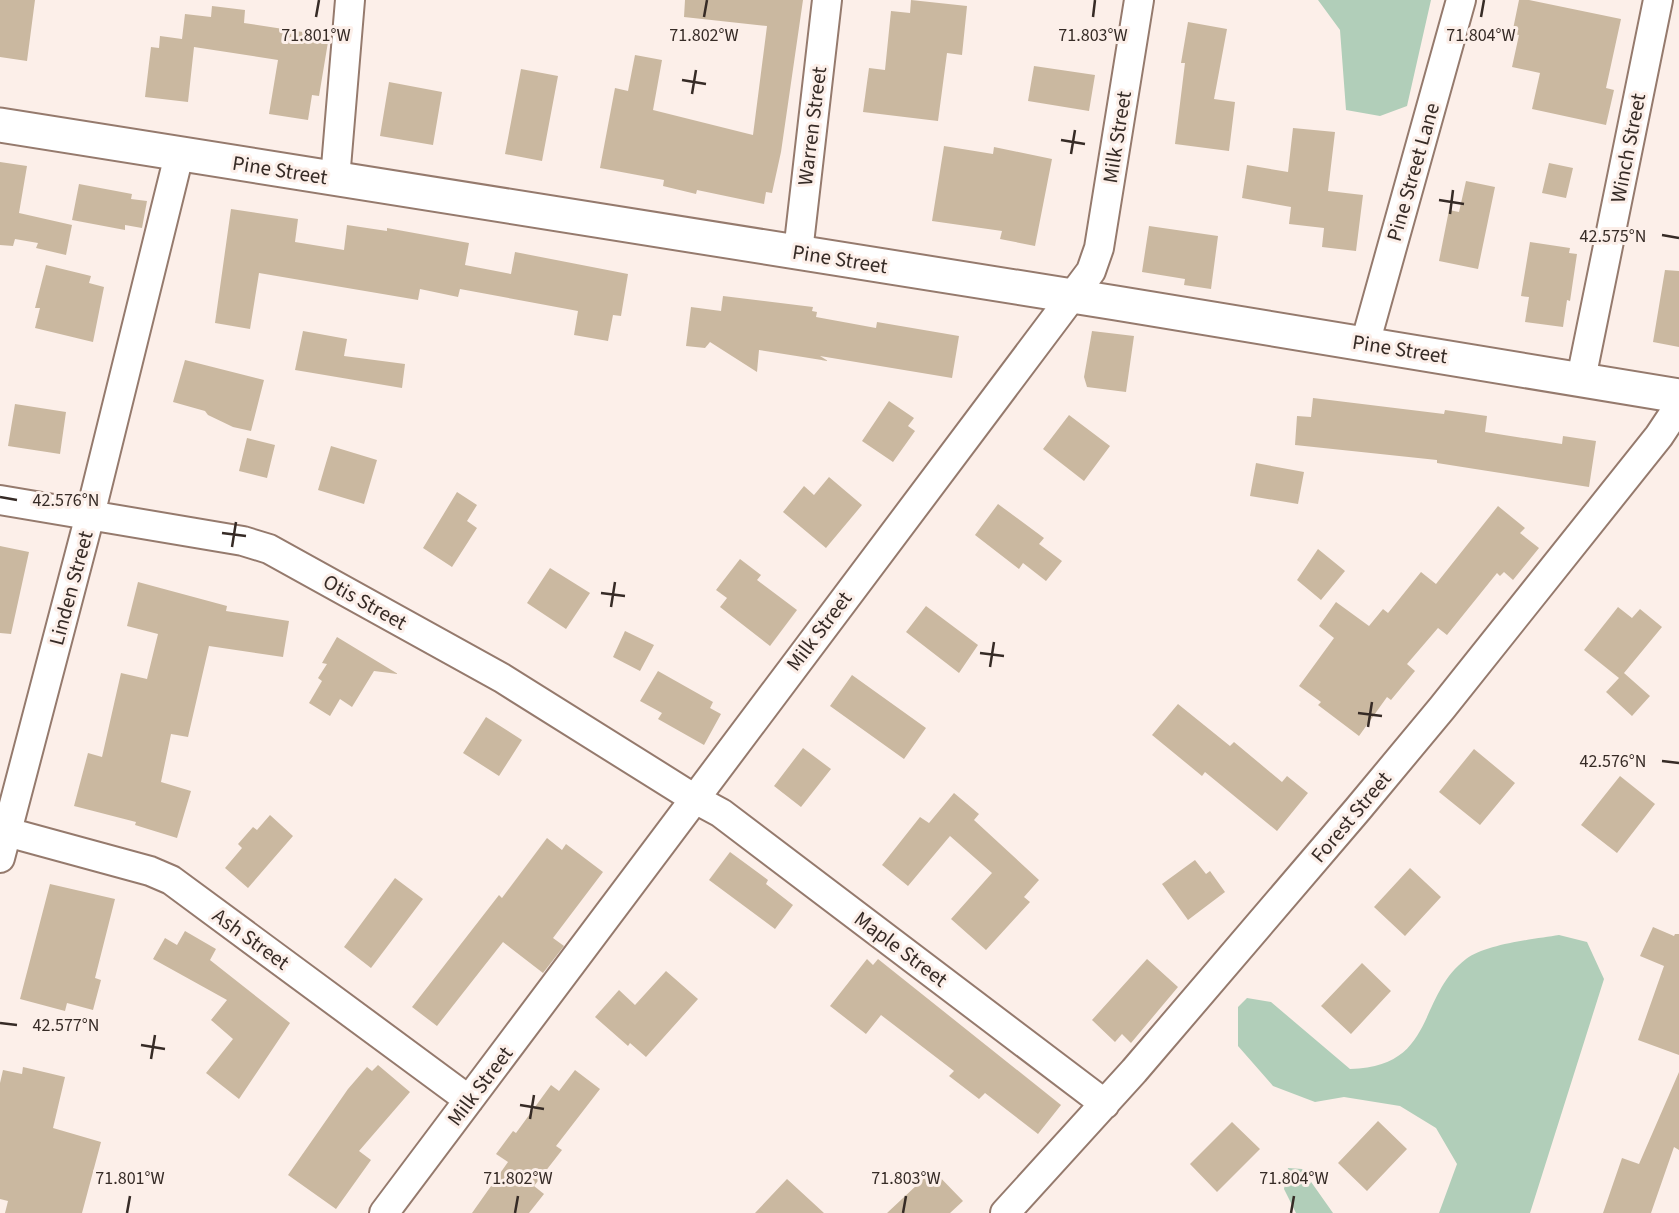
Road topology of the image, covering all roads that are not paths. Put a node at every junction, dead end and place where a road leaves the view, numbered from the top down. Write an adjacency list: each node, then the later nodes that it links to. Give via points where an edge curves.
1 (350, 0): 8 (street)
2 (827, 0): 9 (street, Warren Street)
3 (1139, 0): 10 (street, Milk Street, via 1099,248 1091,271)
4 (1461, 0): 11 (street, Pine Street Lane)
5 (1658, 0): 12 (street, Winch Street)
6 (0, 125): 7 (street, Pine Street)
7 (179, 155): 8 (street, Pine Street); 16 (street, Linden Street)
8 (335, 178): 9 (street, Pine Street)
9 (798, 252): 10 (street, Pine Street)
10 (1072, 296): 11 (street, Pine Street); 17 (street, Milk Street)
11 (1365, 344): 12 (street, Pine Street)
12 (1581, 379): 13 (street, Pine Street)
13 (1679, 396)
14 (1679, 406): 20 (street, Forest Street, via 1442,708)
15 (0, 499): 16 (street, Otis Street)
16 (90, 515): 17 (street, Otis Street, via 268,549 502,678); 18 (street, Linden Street)
17 (695, 799): 19 (street, Milk Street); 20 (street, Maple Street, via 721,813)
18 (4, 845): 19 (street, Ash Street, via 150,871 171,880)
19 (469, 1100): 21 (street, Milk Street)
20 (1105, 1104): 22 (street, Forest Street)
21 (384, 1213)
22 (1005, 1213)

